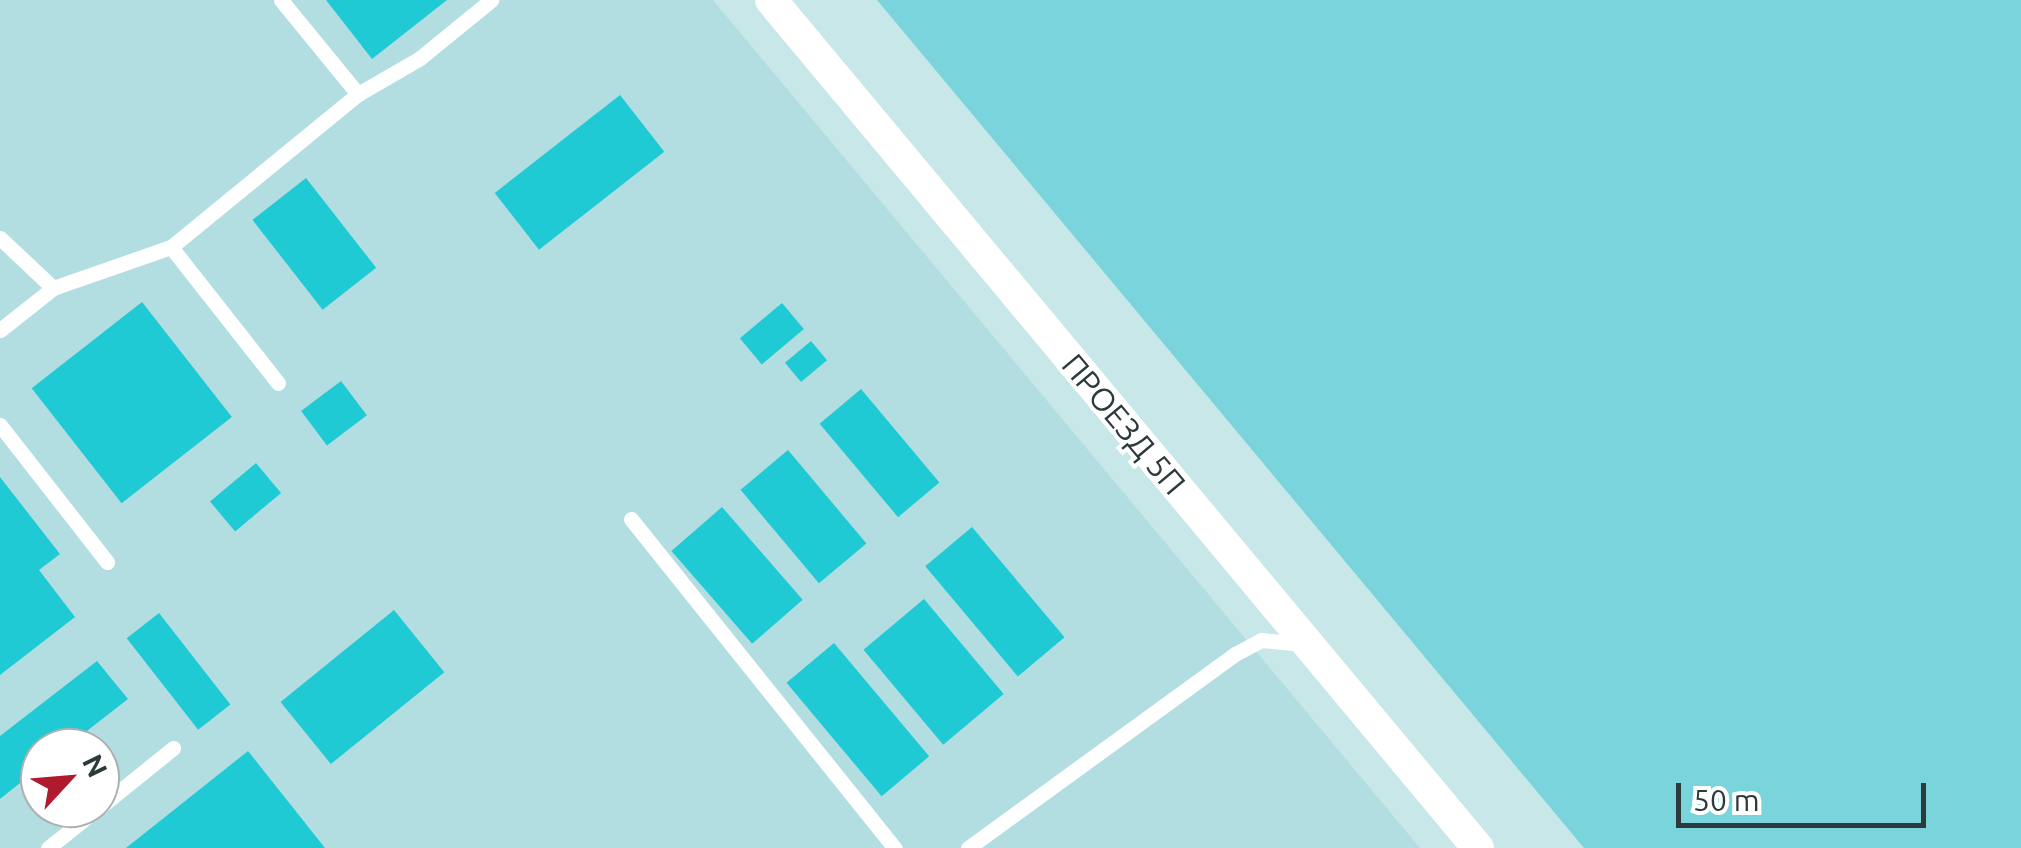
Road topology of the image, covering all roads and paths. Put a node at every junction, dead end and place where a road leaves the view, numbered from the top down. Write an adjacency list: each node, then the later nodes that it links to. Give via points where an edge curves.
1 (280, 0): 4 (lane)
2 (491, 0): 4 (lane, via 420,58)
3 (771, 0): 13 (street, ПРОЕЗД 5П)
4 (358, 94): 6 (lane)
5 (0, 238): 7 (lane)
6 (171, 247): 7 (lane); 9 (lane)
7 (53, 288): 8 (lane)
8 (0, 330)
9 (278, 382)
10 (0, 425): 12 (lane)
11 (631, 520): 18 (lane)
12 (107, 562)
13 (1313, 650): 19 (lane, via 1279,638 1235,654); 20 (street, ПРОЕЗД 5П)
14 (174, 748): 15 (lane)
15 (120, 790)
16 (73, 828): 17 (lane)
17 (48, 848)
18 (895, 848)
19 (968, 848)
20 (1478, 848)

